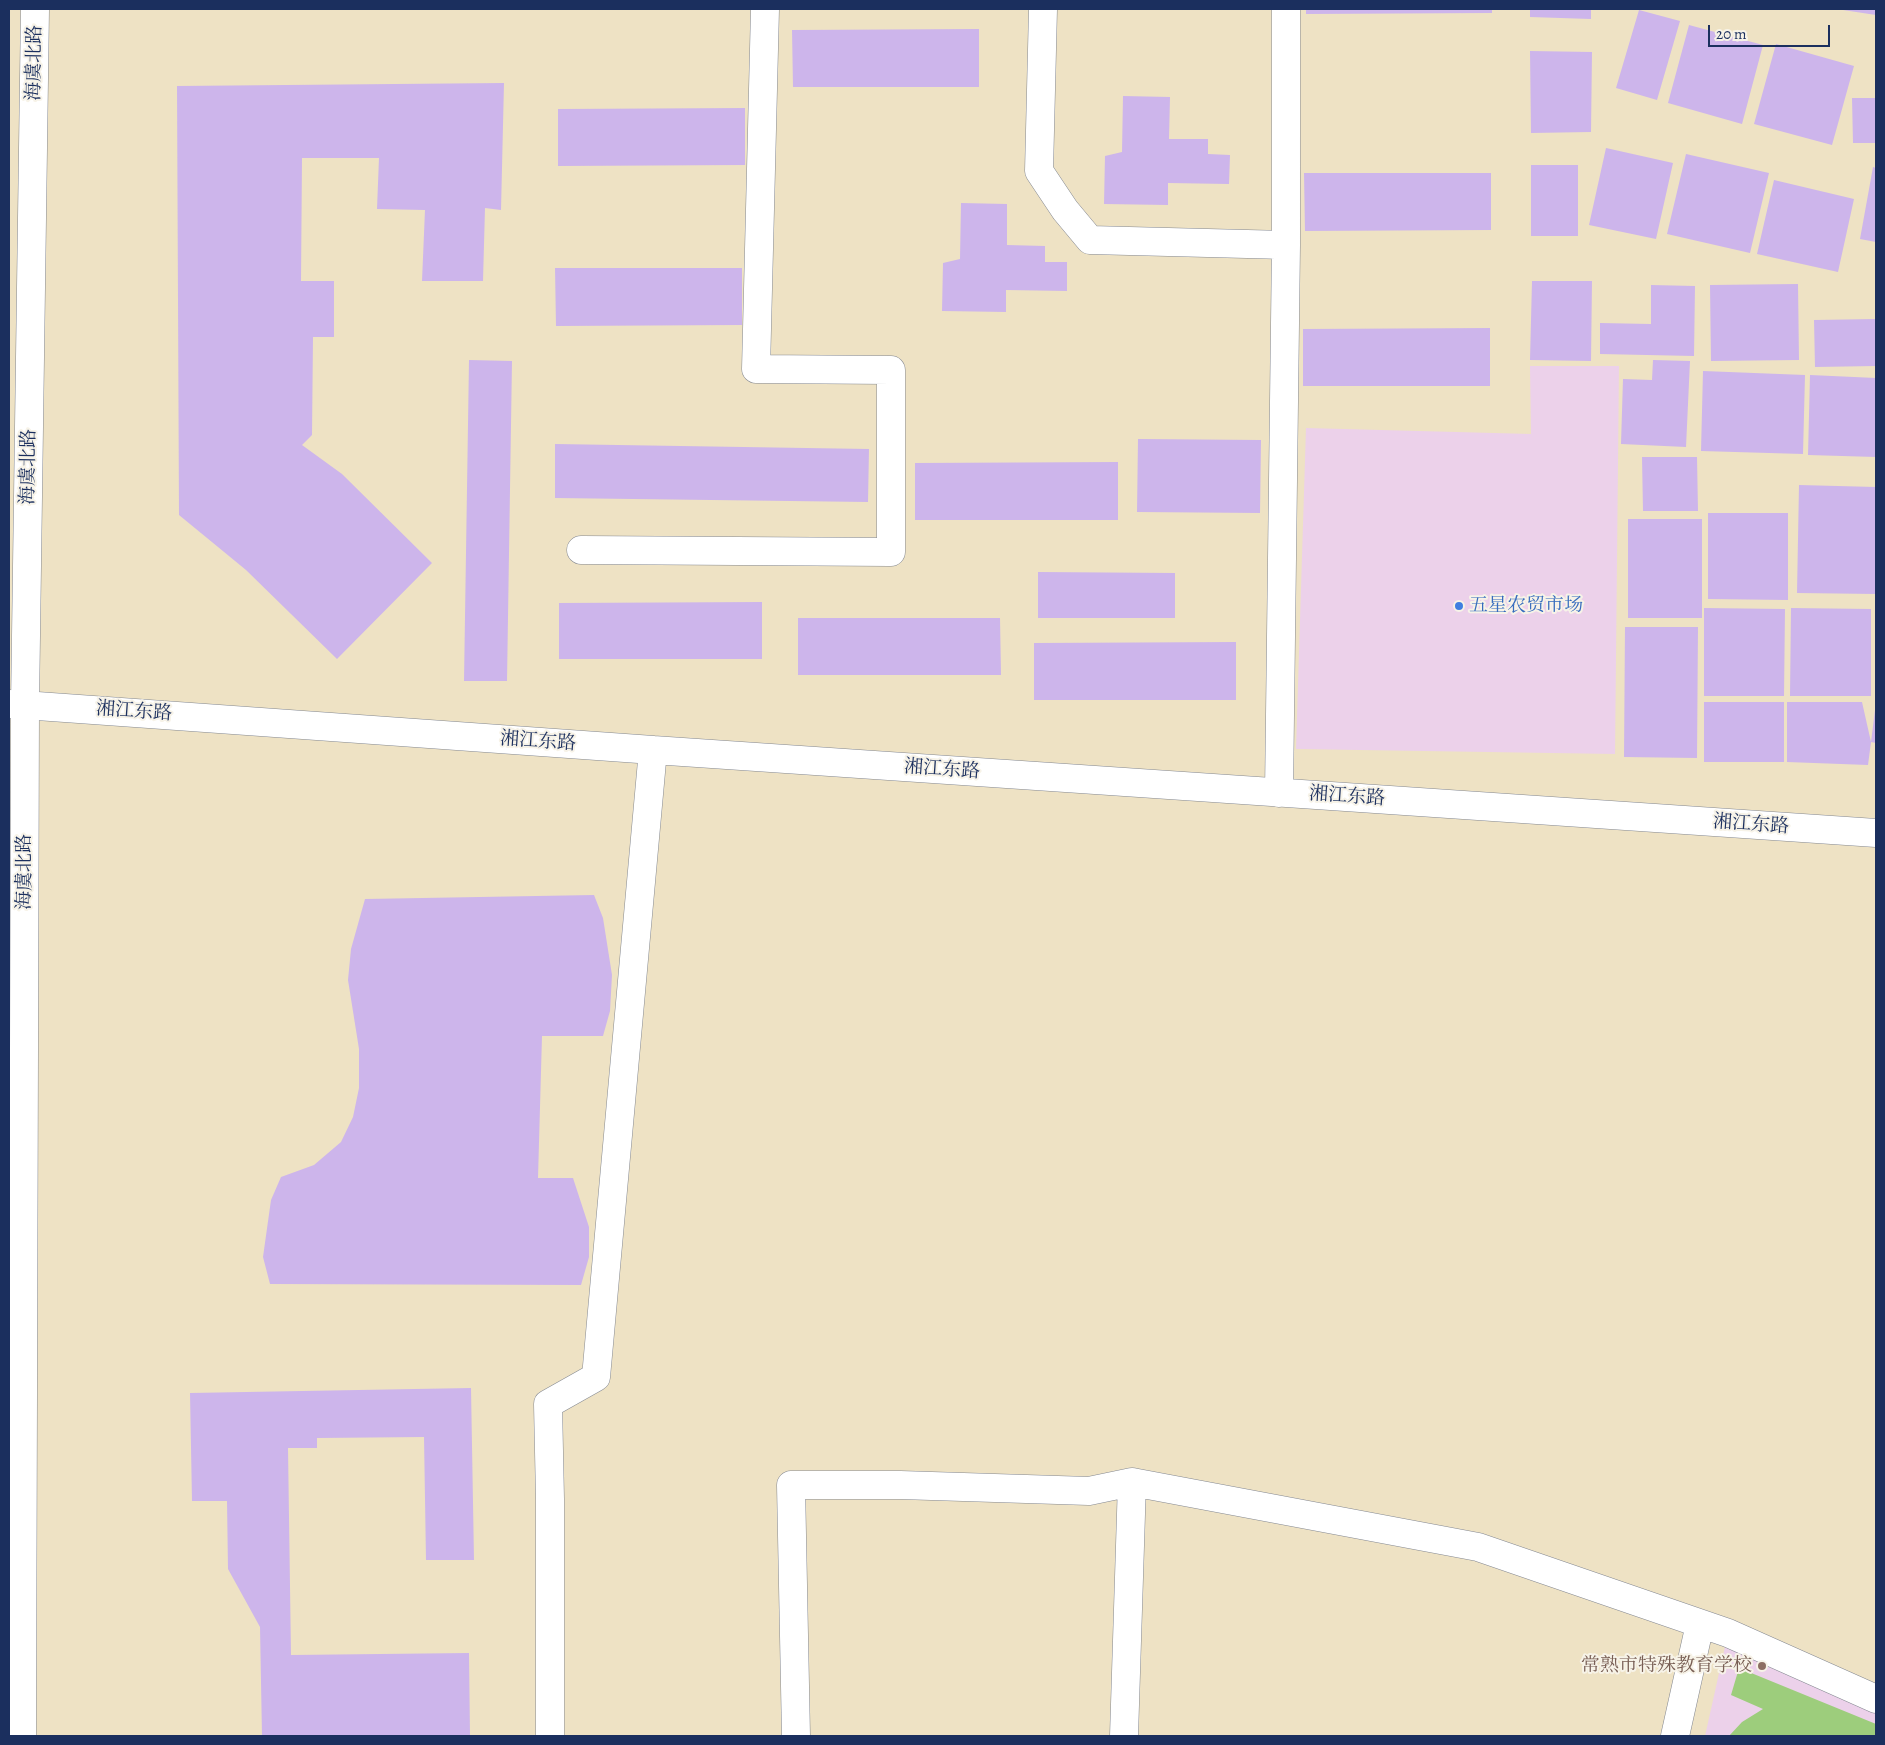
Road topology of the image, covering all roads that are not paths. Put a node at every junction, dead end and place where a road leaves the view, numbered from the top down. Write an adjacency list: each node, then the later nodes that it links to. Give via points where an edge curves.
1 (35, 9): 7 (street, 海虞北路)
2 (766, 9): 6 (street, via 756,369 891,370 891,552)
3 (1043, 9): 5 (street, via 1040,171 1065,210 1090,240)
4 (1286, 9): 5 (street)
5 (1286, 245): 9 (street)
6 (581, 550)
7 (17, 705): 8 (street, 湘江东路); 14 (street, 海虞北路)
8 (653, 750): 9 (street, 湘江东路); 15 (street, via 596,1378 548,1404)
9 (1279, 792): 10 (street, 湘江东路)
10 (1876, 834)
11 (1132, 1482): 12 (street, via 1478,1547); 16 (street, via 1089,1492 900,1485 791,1485); 17 (street)
12 (1700, 1624): 13 (street, via 1728,1633); 18 (street)
13 (1876, 1699)
14 (22, 1736)
15 (550, 1736)
16 (796, 1736)
17 (1124, 1736)
18 (1675, 1736)

